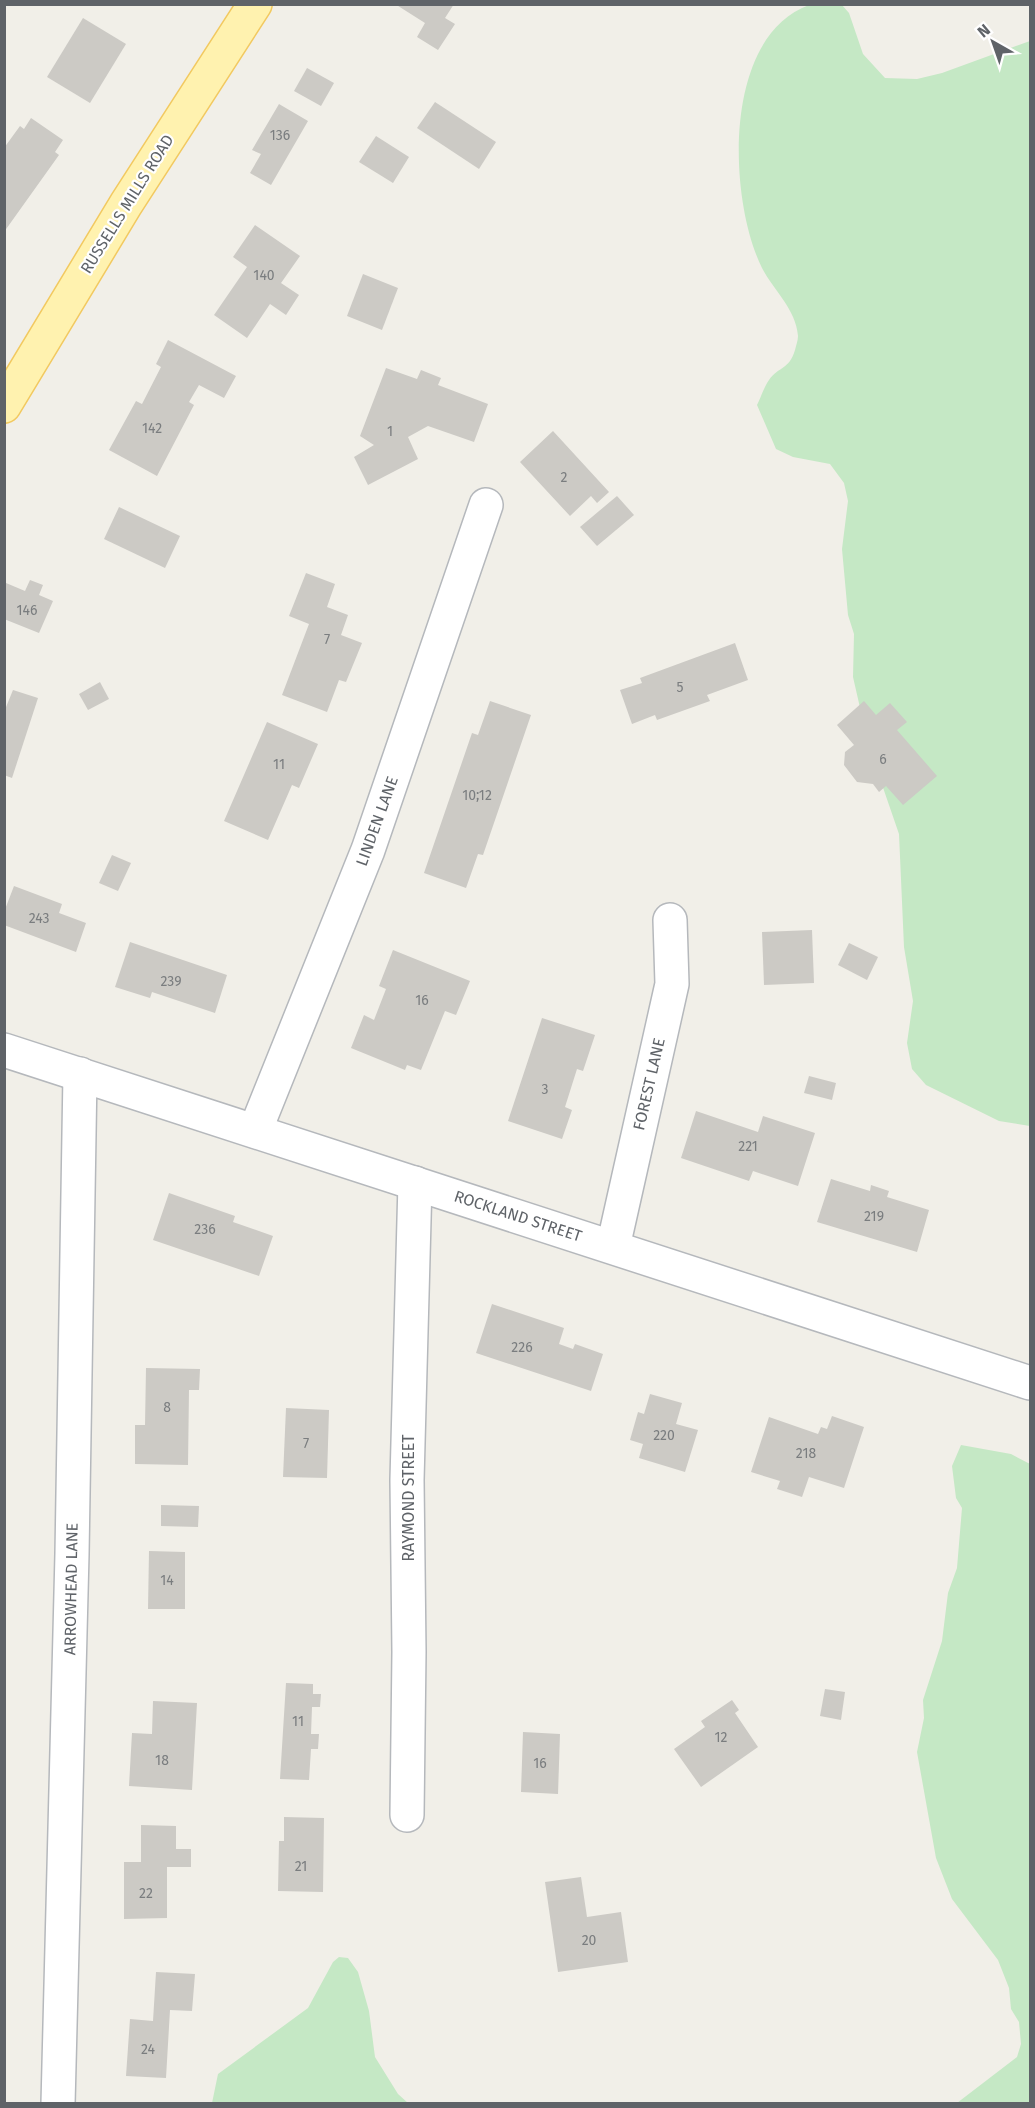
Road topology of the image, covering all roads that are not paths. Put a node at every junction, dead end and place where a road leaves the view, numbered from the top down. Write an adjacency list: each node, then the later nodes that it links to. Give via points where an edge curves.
1 (255, 4): 2 (main road, RUSSELLS MILLS ROAD, via 126,204)
2 (4, 406)
3 (486, 505): 7 (street, LINDEN LANE, via 368,850)
4 (670, 920): 9 (street, FOREST LANE, via 672,984)
5 (4, 1050): 6 (street, ROCKLAND STREET)
6 (80, 1074): 7 (street, ROCKLAND STREET); 12 (street, ARROWHEAD LANE)
7 (255, 1131): 8 (street, ROCKLAND STREET)
8 (415, 1182): 9 (street, ROCKLAND STREET); 11 (street, RAYMOND STREET, via 407,1480)
9 (613, 1247): 10 (street, ROCKLAND STREET)
10 (1030, 1383)
11 (407, 1815)
12 (58, 2103)

